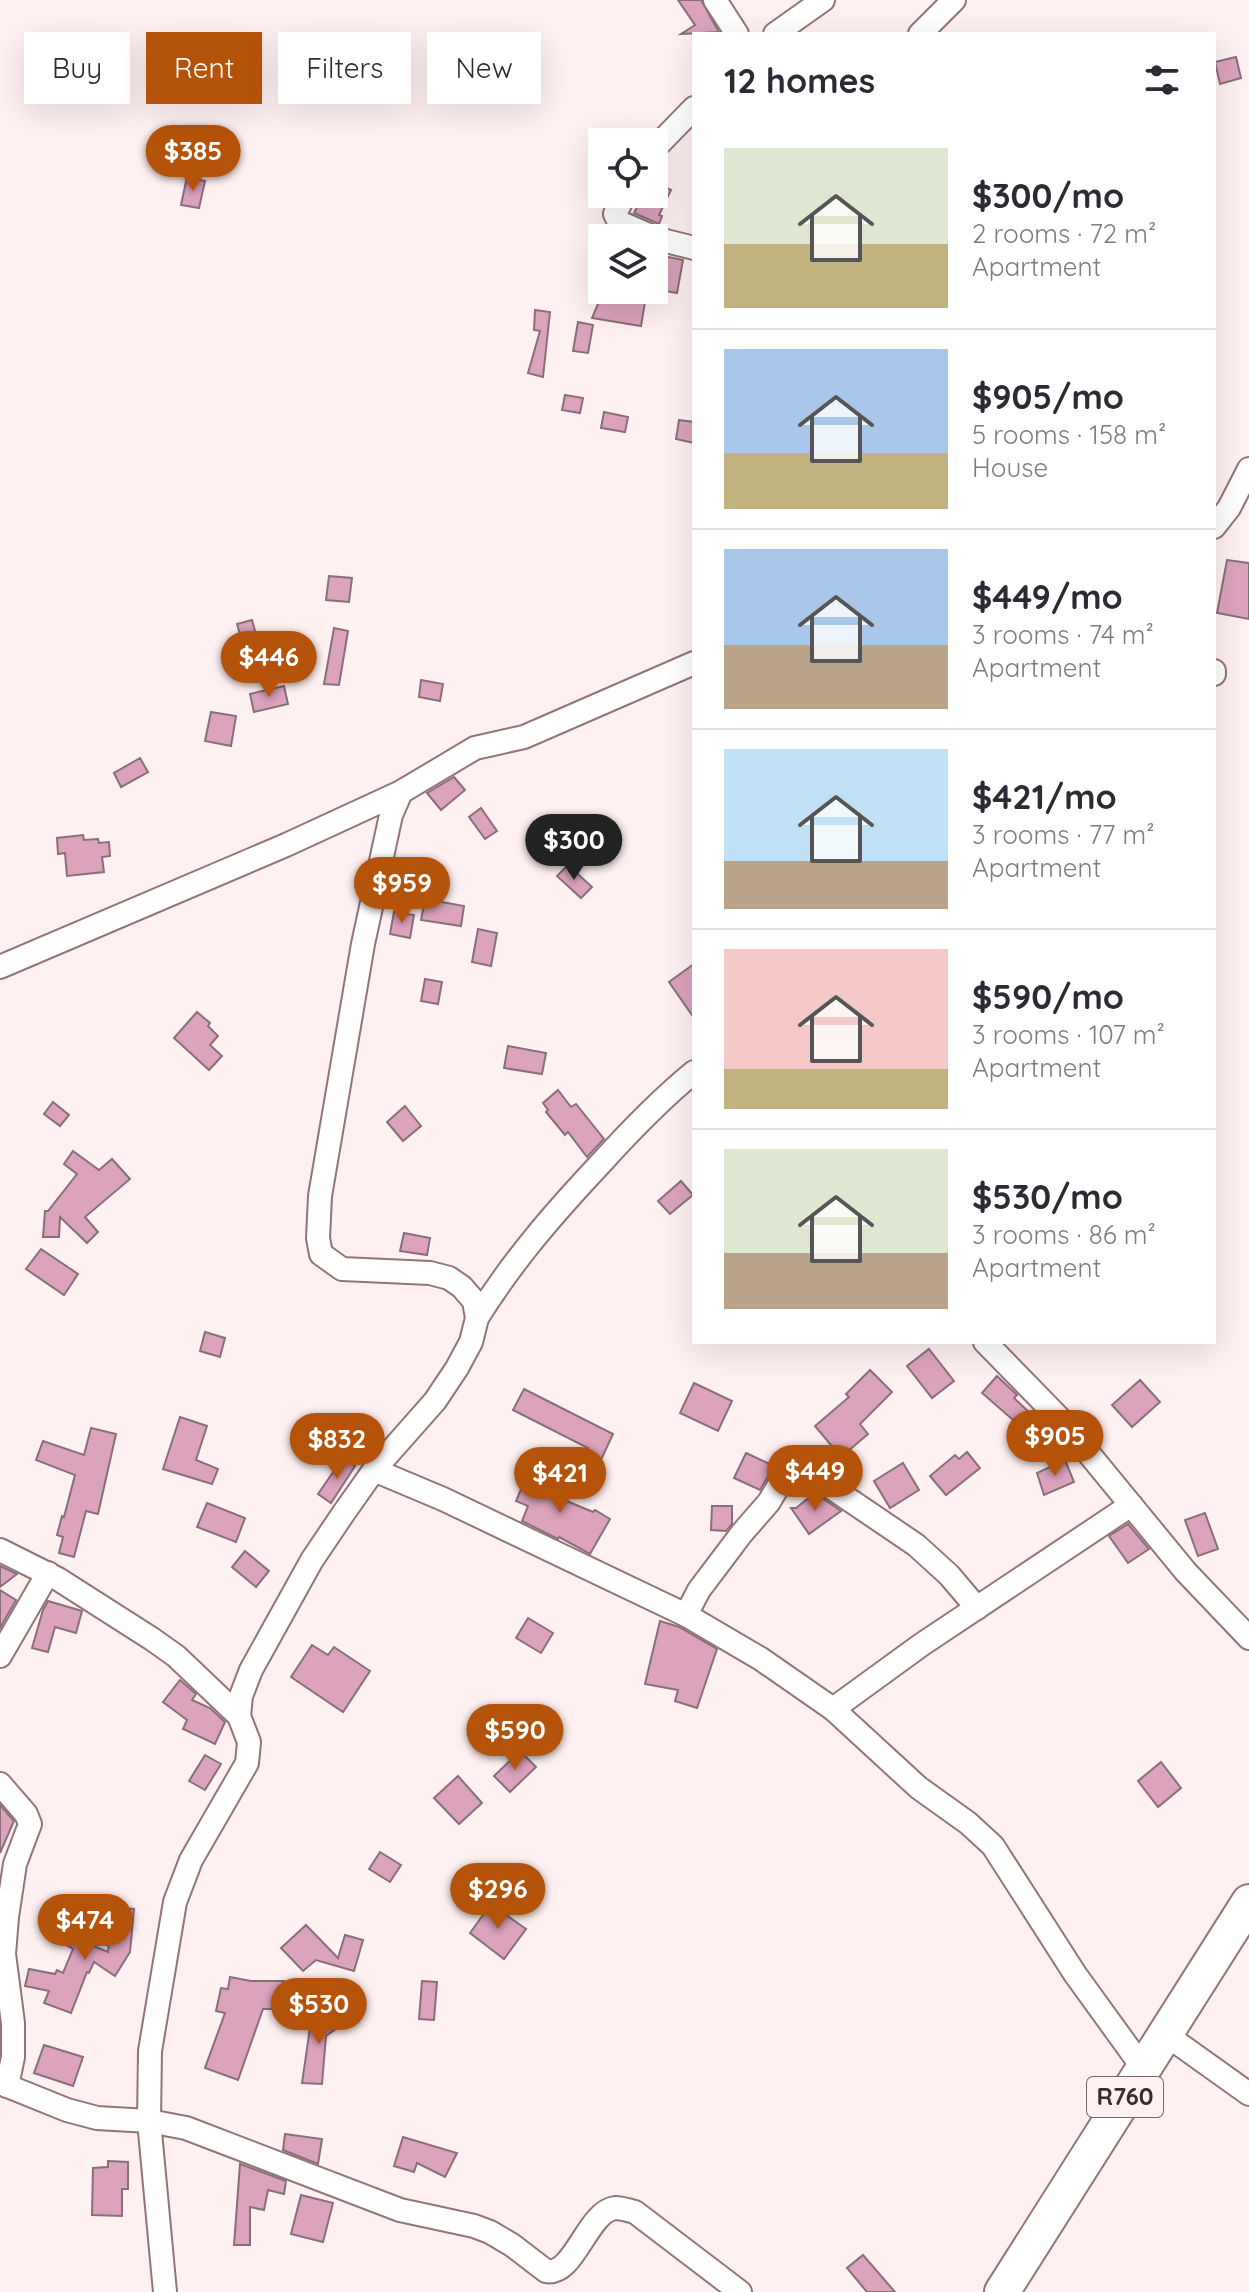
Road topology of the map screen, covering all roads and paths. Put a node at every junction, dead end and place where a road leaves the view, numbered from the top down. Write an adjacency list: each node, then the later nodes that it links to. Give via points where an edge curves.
1 (715, 0): 4 (street)
2 (823, 0): 5 (street)
3 (954, 0): 6 (street)
4 (736, 32)
5 (777, 32)
6 (922, 32)
7 (692, 110): 8 (street)
8 (668, 135)
9 (618, 208): 10 (street, via 619,222)
10 (692, 248)
11 (1249, 469): 12 (street)
12 (1216, 524)
13 (692, 664): 14 (street, via 524,737 475,748)
14 (401, 792): 15 (street); 17 (street, via 391,815 363,944 322,1180 318,1238 321,1254 342,1269 449,1278 474,1301)
15 (0, 967)
16 (692, 1074): 17 (street, via 547,1220)
17 (477, 1318): 19 (street, via 471,1342 435,1401)
18 (987, 1344): 20 (street, via 1062,1421)
19 (374, 1470): 24 (street); 28 (street, via 312,1560 251,1670)
20 (1131, 1505): 23 (street); 25 (street)
21 (0, 1550): 22 (street)
22 (48, 1573): 26 (street); 28 (street, via 176,1656)
23 (977, 1608): 24 (street, via 916,1545 801,1467 786,1473); 27 (street)
24 (686, 1615): 27 (street)
25 (1249, 1638)
26 (0, 1656)
27 (833, 1709): 32 (street, via 919,1788 993,1846)
28 (239, 1716): 35 (street, via 249,1742 247,1763 191,1860 175,1902 150,2051)
29 (0, 1784): 33 (street, via 30,1824 15,1864 7,1917 4,1954 13,2057)
30 (1249, 1902): 31 (main road, R760)
31 (1165, 2034): 32 (main road, R760); 34 (street)
32 (1143, 2068): 38 (main road, R760)
33 (4, 2085): 35 (street, via 97,2118)
34 (1249, 2094)
35 (149, 2121): 36 (street); 37 (street, via 186,2128 400,2210 490,2232 552,2273 609,2210 635,2212)
36 (165, 2292)
37 (740, 2292)
38 (1002, 2292)

